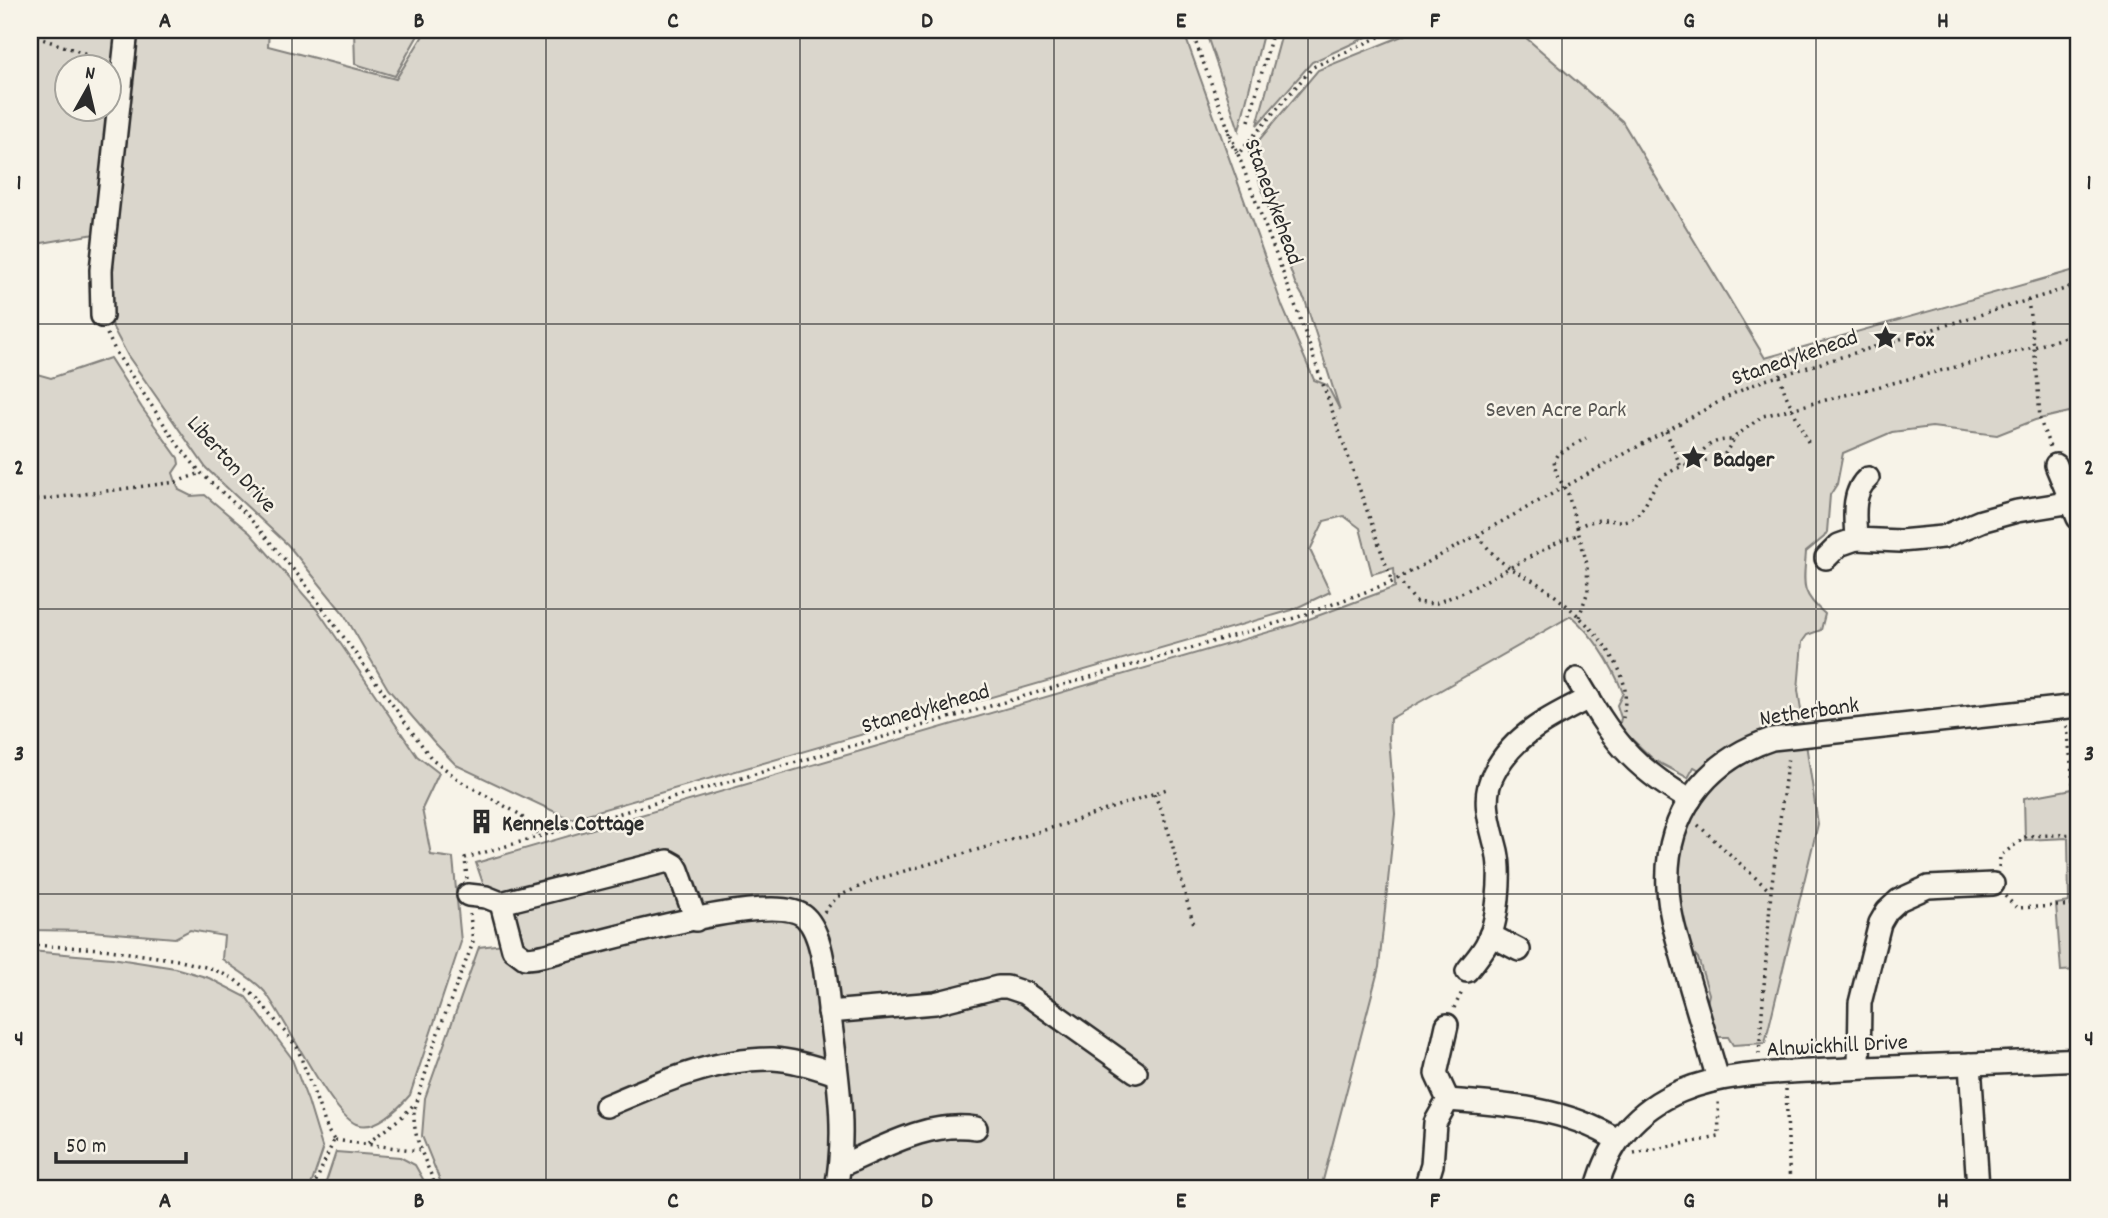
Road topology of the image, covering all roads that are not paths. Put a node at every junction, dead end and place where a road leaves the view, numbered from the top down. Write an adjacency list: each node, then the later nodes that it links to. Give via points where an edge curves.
1 (127, 30): 2 (street, via 101,270)
2 (102, 316)
3 (2056, 465): 5 (street)
4 (1868, 478): 6 (street, via 1857,493)
5 (2076, 510): 6 (street, via 2017,511 1943,537)
6 (1856, 539): 7 (street, via 1839,545)
7 (1826, 558)
8 (1577, 679): 9 (street)
9 (1589, 698): 11 (street, via 1612,737); 16 (street, via 1526,734 1493,774 1488,803 1499,869)
10 (2072, 707): 11 (street, Netherbank, via 1790,736 1750,746 1707,777)
11 (1687, 806): 26 (street, Netherbank, via 1675,831 1667,885 1669,904)
12 (1993, 884): 23 (street, via 1927,887 1887,911 1860,1003)
13 (468, 895): 14 (street)
14 (501, 903): 15 (street, via 513,948 525,958); 15 (street, via 668,862 676,865)
15 (696, 920): 19 (street, via 748,909 785,909 805,917 817,937)
16 (1490, 935): 17 (street); 18 (street)
17 (1519, 950)
18 (1467, 971)
19 (829, 1012): 24 (street, via 935,1003 1007,987 1025,993); 25 (street)
20 (1447, 1025): 27 (street, via 1436,1074)
21 (2078, 1059): 22 (street, Alnwickhill Drive)
22 (1970, 1065): 23 (street, Alnwickhill Drive); 35 (street)
23 (1859, 1068): 26 (street, Alnwickhill Drive)
24 (1136, 1072)
25 (836, 1074): 28 (street, via 782,1060 744,1062 669,1080); 31 (street)
26 (1718, 1079): 30 (street, Alnwickhill Drive, via 1658,1103 1636,1120)
27 (1448, 1100): 30 (street, via 1518,1105 1593,1126); 33 (street, via 1435,1123)
28 (606, 1106)
29 (976, 1129): 31 (street, via 953,1126 917,1132)
30 (1612, 1149): 34 (street)
31 (841, 1167): 32 (street)
32 (836, 1188)
33 (1425, 1188)
34 (1597, 1188)
35 (1978, 1188)

